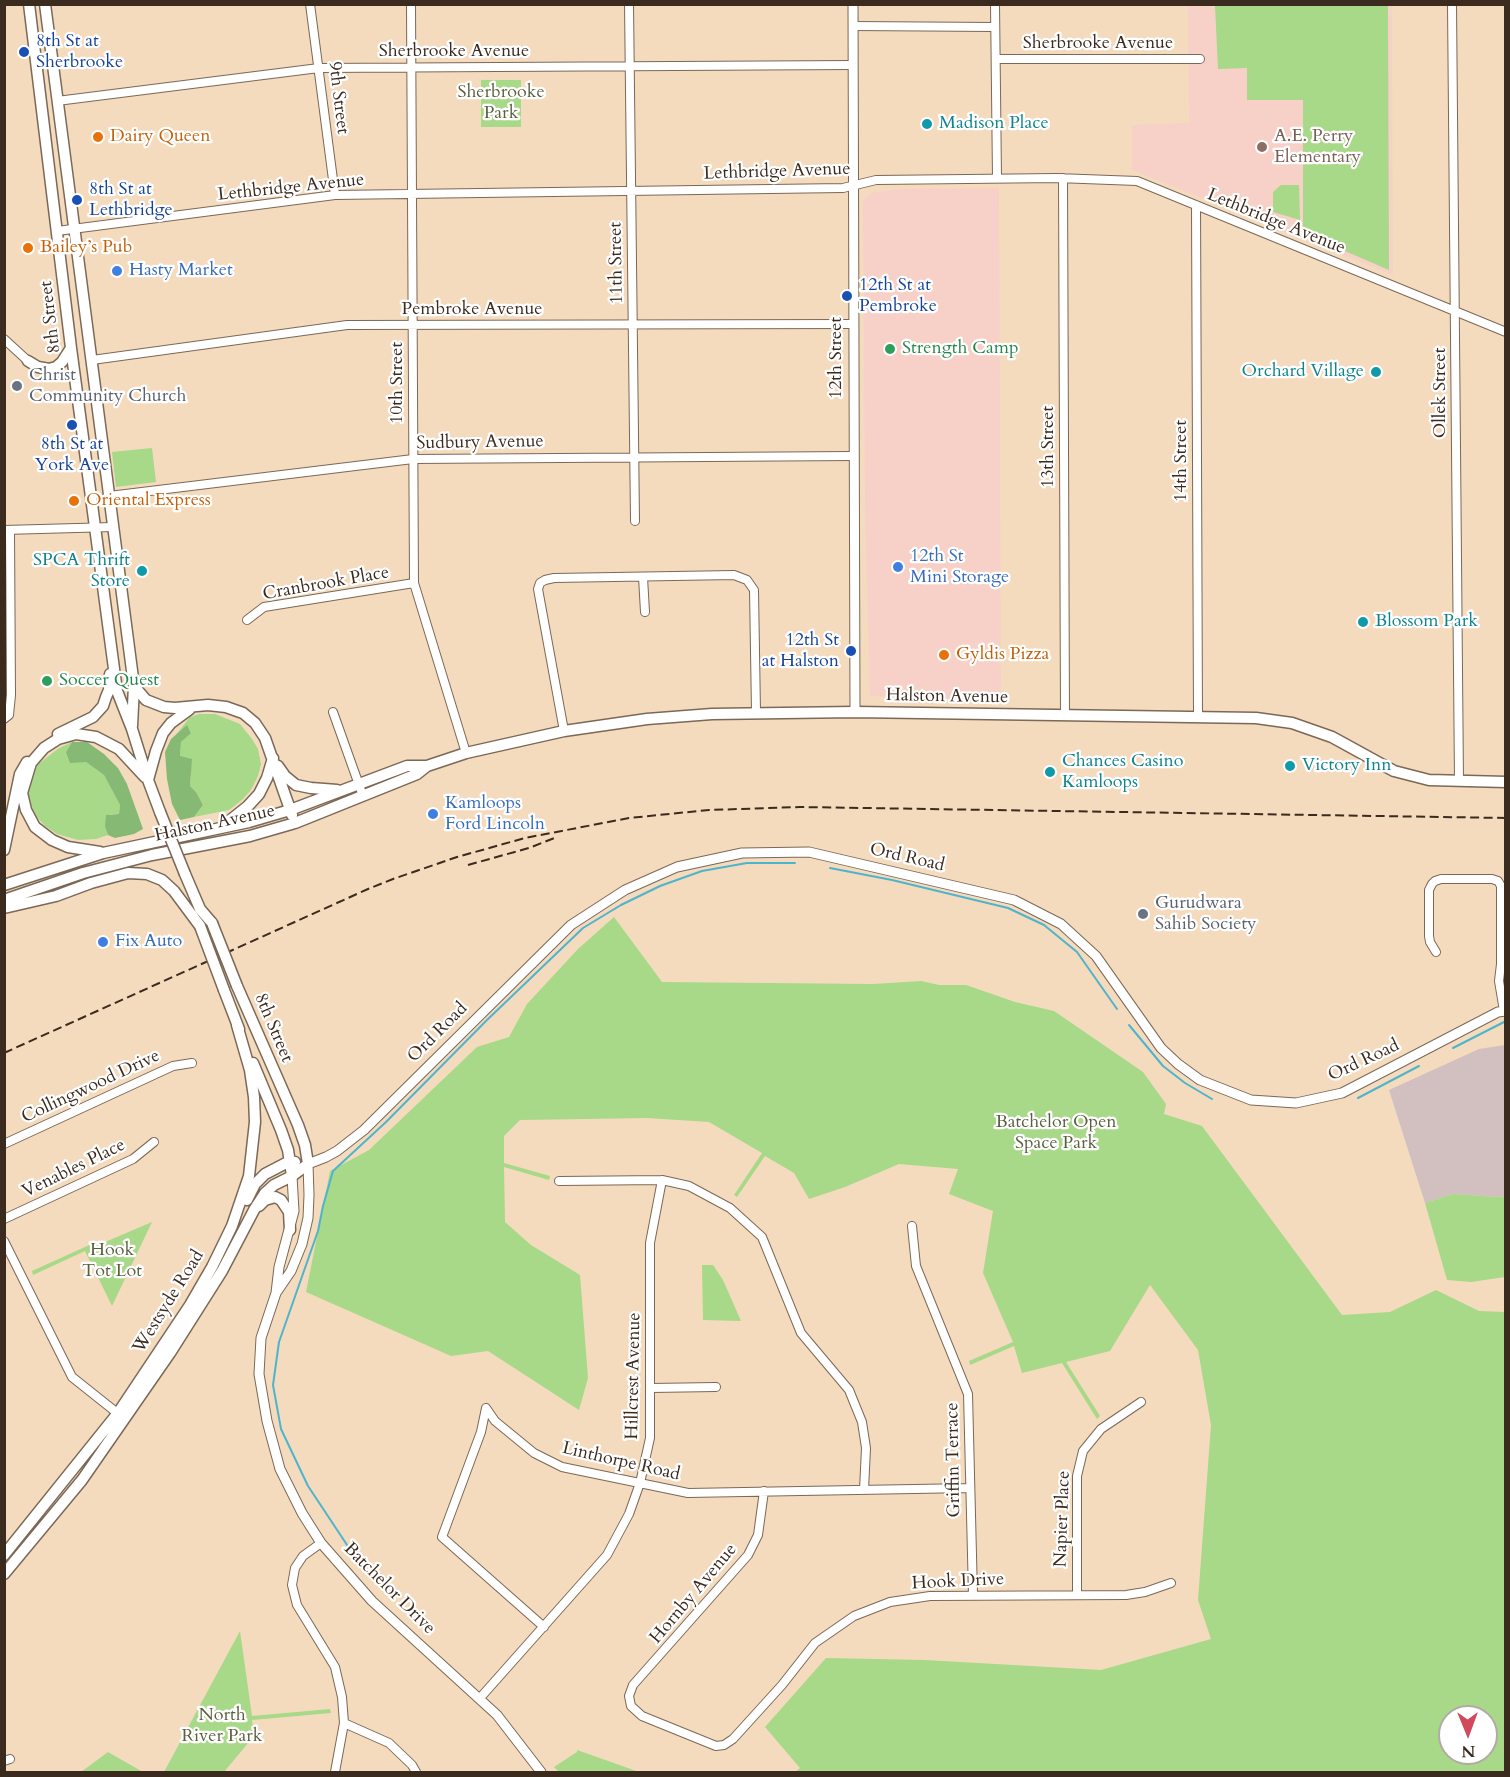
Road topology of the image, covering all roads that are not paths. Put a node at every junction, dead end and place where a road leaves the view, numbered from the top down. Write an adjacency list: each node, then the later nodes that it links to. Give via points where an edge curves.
1 (28, 4): 26 (main road, 8th Street)
2 (45, 4): 17 (main road, 8th Street)
3 (310, 4): 15 (street, 9th Street)
4 (411, 4): 16 (street, 10th Street)
5 (629, 4): 14 (street, 11th Street)
6 (853, 4): 9 (street, 12th Street)
7 (995, 4): 10 (street)
8 (1452, 4): 27 (street, Ollek Street)
9 (853, 26): 10 (street); 13 (street, 12th Street)
10 (996, 27): 11 (street)
11 (996, 59): 12 (street, Sherbrooke Avenue); 18 (street)
12 (1200, 59)
13 (853, 65): 14 (street, Sherbrooke Avenue); 20 (street, 12th Street)
14 (630, 66): 16 (street, Sherbrooke Avenue); 21 (street, 11th Street)
15 (318, 68): 16 (street, Sherbrooke Avenue); 17 (street, Sherbrooke Avenue); 23 (street, 9th Street)
16 (412, 68): 22 (street, 10th Street)
17 (57, 101): 25 (main road, 8th Street)
18 (997, 178): 19 (street, Lethbridge Avenue); 20 (street, Lethbridge Avenue, via 876,180)
19 (1063, 178): 24 (street, Lethbridge Avenue, via 1137,181); 54 (street, 13th Street)
20 (853, 185): 21 (street, Lethbridge Avenue); 28 (street, 12th Street)
21 (631, 190): 22 (street, Lethbridge Avenue); 30 (street, 11th Street)
22 (413, 194): 23 (street, Lethbridge Avenue); 29 (street, 10th Street)
23 (335, 195): 25 (street, Lethbridge Avenue)
24 (1196, 205): 27 (street, Lethbridge Avenue); 55 (street, 14th Street)
25 (73, 229): 26 (street, Lethbridge Avenue); 34 (main road, 8th Street)
26 (57, 231): 33 (main road, 8th Street)
27 (1455, 311): 31 (street, Lethbridge Avenue); 63 (street, Ollek Street)
28 (854, 324): 30 (street, Pembroke Avenue); 36 (street, 12th Street)
29 (413, 325): 30 (street, Pembroke Avenue); 34 (street, Pembroke Avenue, via 347,325); 38 (street, 10th Street)
30 (633, 325): 37 (street, 11th Street)
31 (1506, 332)
32 (4, 339): 35 (street)
33 (71, 348): 35 (main road, via 56,367 49,369); 42 (main road, 8th Street)
34 (92, 360): 39 (main road, 8th Street)
35 (28, 362)
36 (854, 456): 37 (street, Sudbury Avenue); 53 (street, 12th Street)
37 (634, 457): 38 (street, Sudbury Avenue); 40 (street, 11th Street)
38 (413, 459): 39 (street, Sudbury Avenue); 45 (street, 10th Street)
39 (109, 496): 41 (main road, 8th Street)
40 (635, 521)
41 (112, 527): 42 (street); 49 (main road, 8th Street)
42 (96, 529): 43 (street); 48 (main road, 8th Street)
43 (7, 530): 56 (street, via 11,695 9,715)
44 (643, 577): 46 (street); 52 (street, via 734,575 747,580 754,590); 58 (street, via 554,578 540,583 538,597)
45 (414, 583): 47 (street, Cranbrook Place, via 264,607); 59 (street, 10th Street)
46 (645, 612)
47 (247, 620)
48 (112, 653): 57 (main road, 8th Street, via 117,691); 71 (main road, via 109,690 103,706 93,717 48,739 32,753 20,774)
49 (134, 686): 50 (main road, via 154,704); 57 (main road, 8th Street)
50 (192, 708): 60 (main road, via 208,705 243,713 255,723); 62 (main road, via 163,733)
51 (333, 712): 65 (street)
52 (756, 712): 53 (main road, Halston Avenue); 58 (main road, Halston Avenue, via 647,719)
53 (855, 712): 54 (main road, Halston Avenue)
54 (1065, 716): 55 (main road, Halston Avenue)
55 (1198, 717): 63 (main road, Halston Avenue, via 1292,723 1332,737 1394,771 1429,780)
56 (4, 719)
57 (132, 729): 62 (main road, 8th Street)
58 (564, 731): 59 (main road, Halston Avenue)
59 (466, 753): 61 (main road, Halston Avenue)
60 (273, 758): 66 (main road, via 296,785); 68 (main road); 70 (main road, via 259,794)
61 (427, 766): 65 (main road, Halston Avenue, via 407,766); 67 (main road, Halston Avenue)
62 (148, 780): 72 (main road, via 119,749 96,737 76,734 44,748 31,763 22,794 35,827 68,847); 76 (main road, 8th Street, bridge)
63 (1459, 781): 64 (main road, Halston Avenue)
64 (1506, 782)
65 (359, 784): 66 (main road, Halston Avenue); 67 (street)
66 (342, 791): 68 (main road, Halston Avenue)
67 (363, 796): 69 (main road, Halston Avenue)
68 (290, 810): 69 (main road); 70 (main road, Halston Avenue)
69 (295, 823): 74 (main road, Halston Avenue, via 83,873)
70 (221, 828): 72 (main road, Halston Avenue)
71 (4, 849)
72 (103, 853): 73 (main road, Halston Avenue)
73 (5, 883): 74 (main road)
74 (8, 899)
75 (4, 908): 76 (main road, via 138,873 162,880)
76 (206, 925): 79 (main road, 8th Street, bridge); 84 (main road, 8th Street, bridge, via 298,1125)
77 (1436, 952): 78 (street, via 1429,936 1432,884 1442,879 1498,881 1499,981)
78 (1505, 1011): 84 (street, Ord Road, via 1342,1093 1296,1103 1251,1100 1200,1080 1178,1064 1161,1048 1096,956 1060,924 1014,900 809,852 742,853 677,867 625,890 571,925 364,1130 337,1151)
79 (237, 1025): 83 (main road, 8th Street); 90 (main road, Westsyde Road, via 250,1071 255,1122 249,1176)
80 (192, 1063): 82 (street, Collingwood Drive, via 173,1066)
81 (154, 1142): 89 (street, Venables Place, via 133,1159)
82 (4, 1144)
83 (290, 1161): 84 (main road); 85 (main road, Batchelor Drive); 90 (main road, via 255,1184)
84 (308, 1164): 85 (main road, Westsyde Road); 94 (street, Batchelor Drive, via 308,1218 302,1244)
85 (292, 1176): 88 (main road, Westsyde Road, via 265,1193); 92 (street, Batchelor Drive, via 294,1211)
86 (662, 1180): 87 (street); 96 (street, Hillcrest Avenue, via 650,1243); 101 (street, via 689,1186 730,1208 762,1237 801,1333 849,1390 862,1422 866,1448)
87 (560, 1181)
88 (254, 1210): 92 (main road, via 265,1200 281,1200 289,1212); 98 (main road, Westsyde Road, via 222,1272)
89 (4, 1219)
90 (232, 1226): 98 (main road, Westsyde Road, via 190,1305)
91 (912, 1226): 100 (street, Griffin Terrace, via 916,1266 968,1394)
92 (290, 1230): 94 (street, Batchelor Drive)
93 (4, 1241): 98 (street, via 72,1377)
94 (276, 1293): 103 (street, Batchelor Drive, via 261,1338 259,1374 267,1422 280,1469)
95 (716, 1387): 96 (street)
96 (651, 1388): 99 (street, Hillcrest Avenue, via 650,1438)
97 (1141, 1402): 107 (street, Napier Place, via 1101,1429 1083,1451 1077,1476)
98 (121, 1416): 104 (main road, Westsyde Road); 105 (main road, Westsyde Road, via 82,1480)
99 (640, 1483): 102 (street, Linthorpe Road, via 688,1493); 109 (street, Hillcrest Avenue, via 607,1555); 109 (street, Linthorpe Road, via 562,1467 534,1453 495,1421 486,1408 481,1432 442,1537)
100 (970, 1488): 101 (street, Linthorpe Road); 108 (street, Griffin Terrace)
101 (864, 1490): 102 (street, Linthorpe Road)
102 (764, 1491): 111 (street, Hornby Avenue, via 758,1535 748,1555 633,1685 629,1696)
103 (321, 1543): 110 (street, Batchelor Drive, via 372,1601); 112 (street, via 303,1556 295,1568 292,1585 297,1605 335,1667)
104 (4, 1555)
105 (4, 1574)
106 (1171, 1583): 107 (street, Hook Drive, via 1126,1595)
107 (1077, 1594): 108 (street, Hook Drive)
108 (973, 1596): 111 (street, Hook Drive, via 930,1596 890,1602 854,1616 815,1643 776,1693 724,1745 716,1746 642,1716)
109 (544, 1627): 110 (street, Hillcrest Avenue)
110 (480, 1698): 115 (street, Batchelor Drive)
111 (632, 1706)
112 (344, 1723): 113 (street); 114 (street, via 389,1743)
113 (335, 1773)
114 (416, 1773)
115 (541, 1773)

